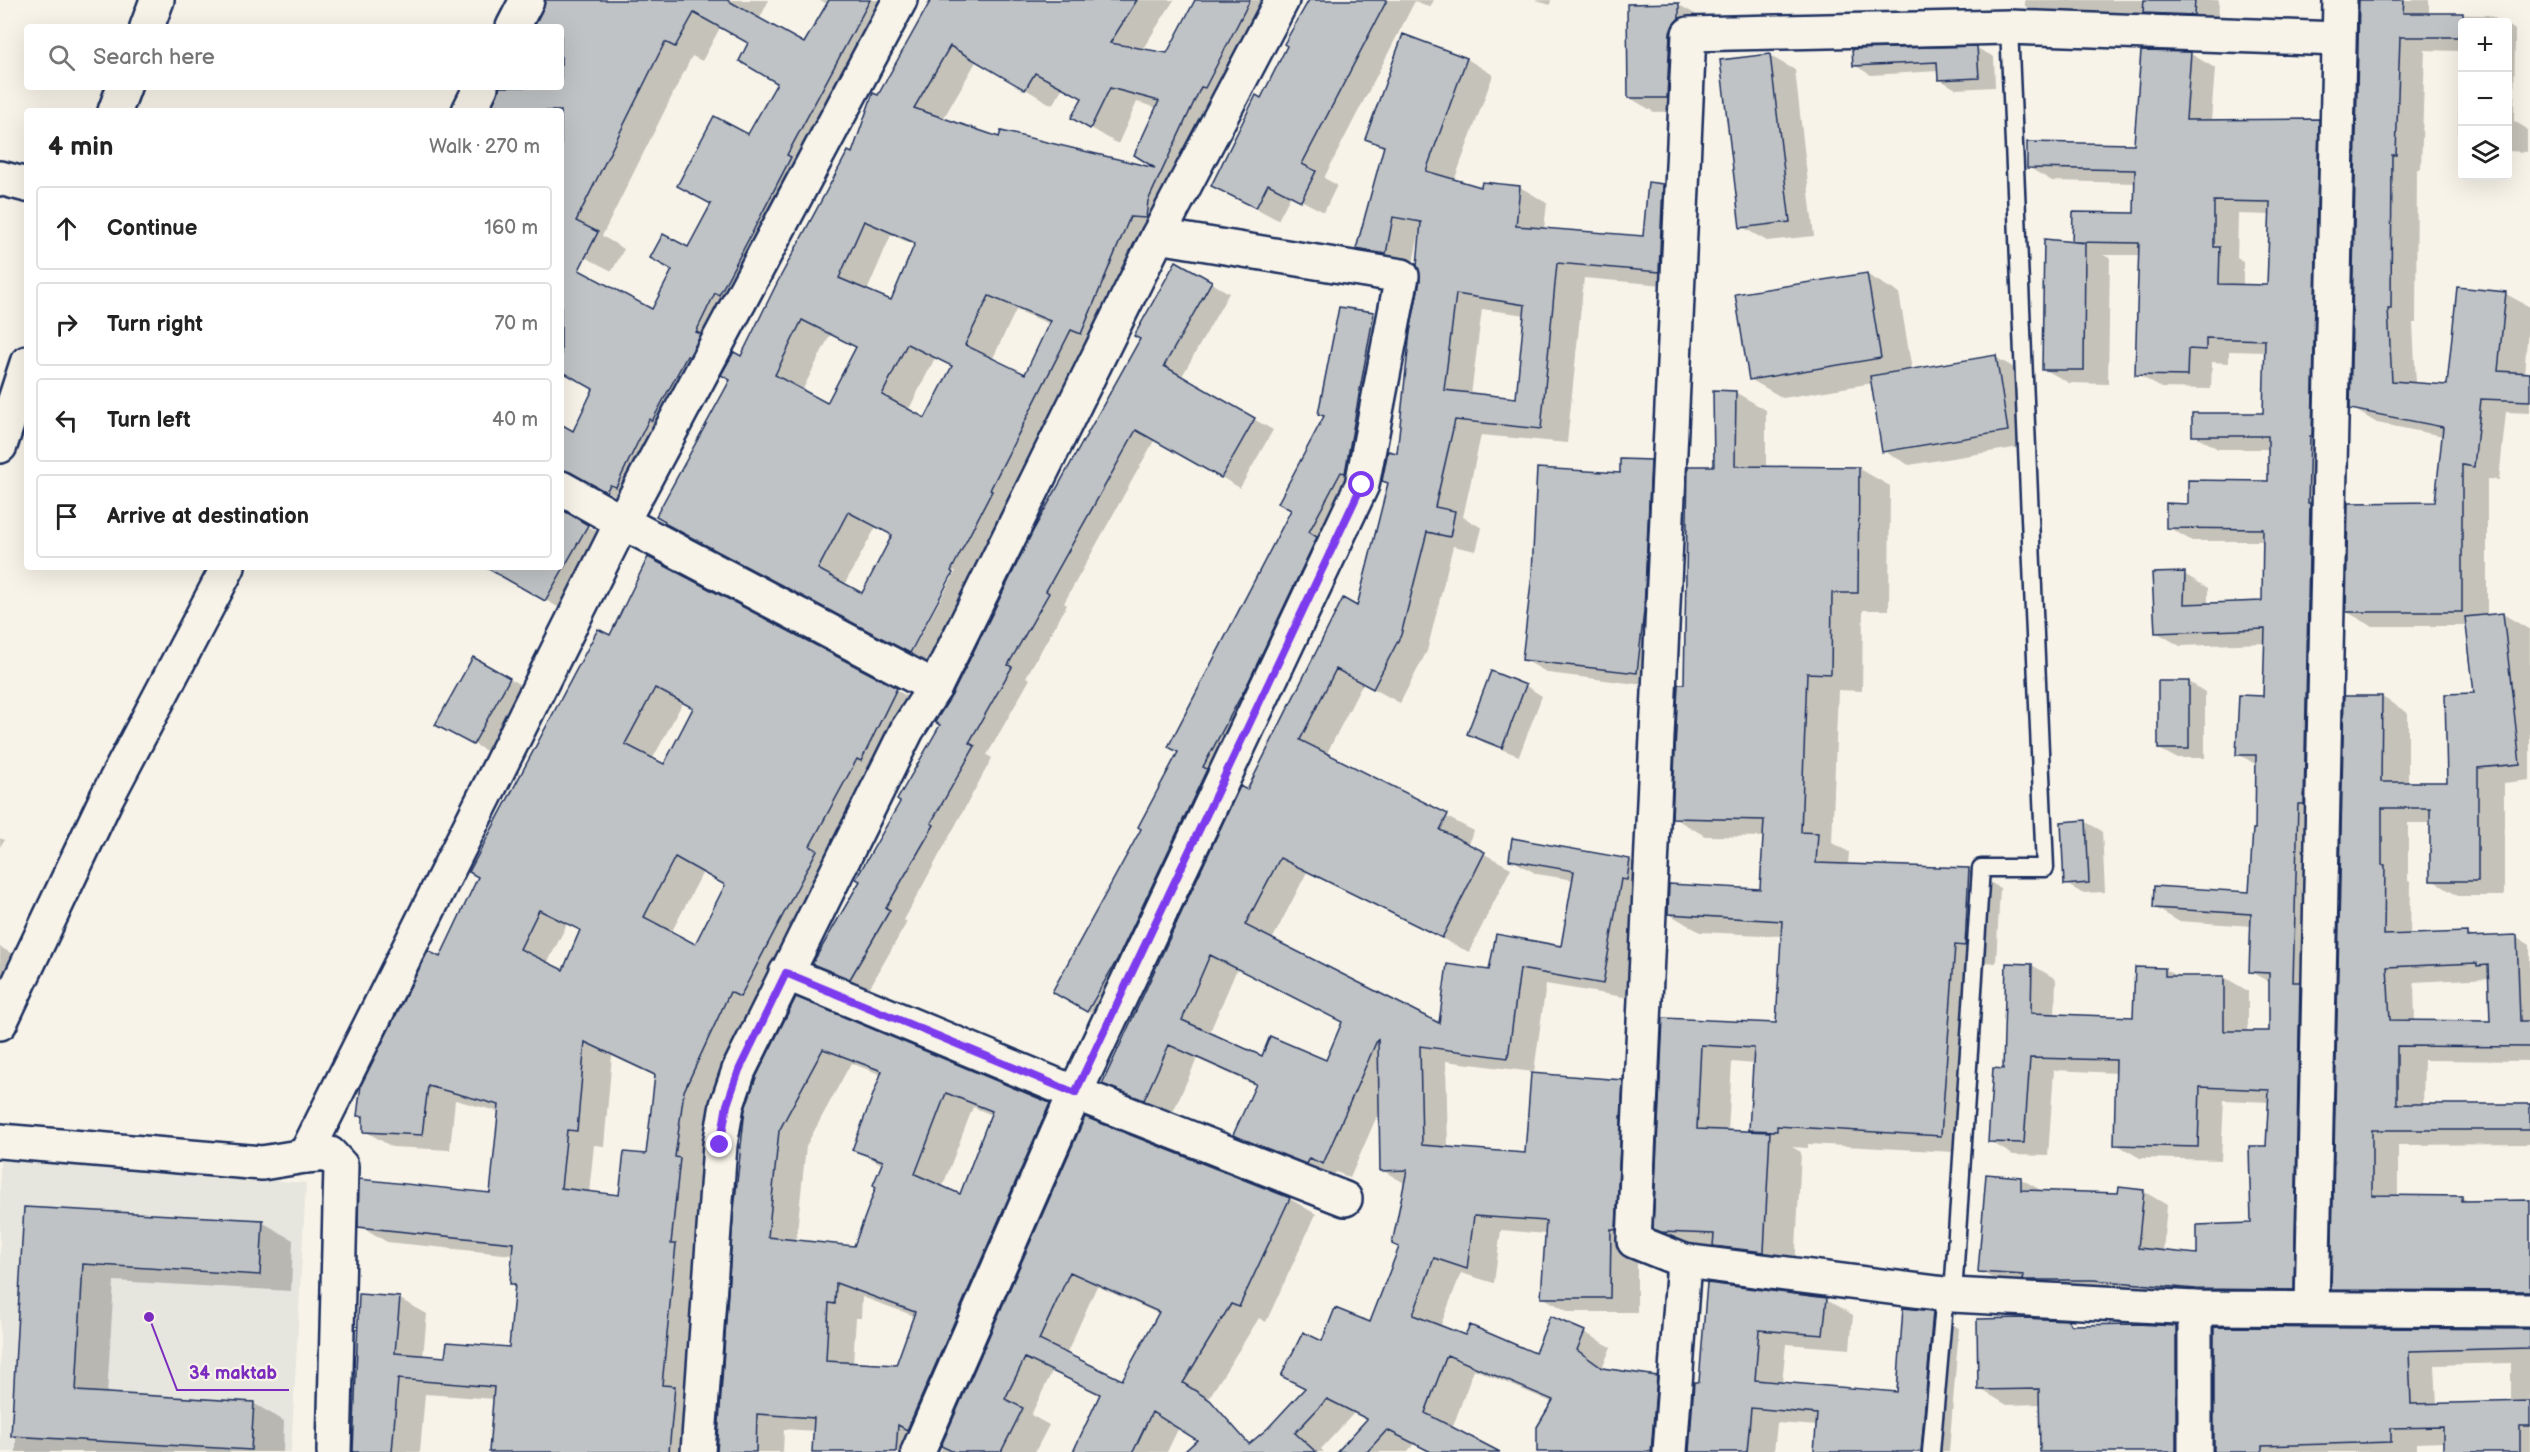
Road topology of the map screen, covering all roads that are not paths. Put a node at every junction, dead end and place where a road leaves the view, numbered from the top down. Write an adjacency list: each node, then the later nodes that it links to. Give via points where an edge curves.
1 (157, 0): 6 (street)
2 (527, 0): 7 (street)
3 (900, 0): 20 (street)
4 (1282, 0): 16 (street)
5 (2340, 0): 9 (street)
6 (148, 24)
7 (515, 24)
8 (2009, 27): 9 (street); 29 (street, via 1689,34 1634,1241); 30 (lane, via 2045,868 1981,868)
9 (2338, 39): 32 (street)
10 (123, 90): 12 (street)
11 (480, 90): 13 (street)
12 (116, 108)
13 (470, 108)
14 (0, 178): 15 (street)
15 (24, 184)
16 (1158, 236): 22 (street); 25 (street, via 1402,276 1362,485)
17 (24, 372): 18 (street)
18 (0, 446)
19 (564, 490): 20 (street)
20 (622, 522): 22 (street); 27 (street)
21 (226, 570): 24 (street, via 107,797)
22 (935, 687): 23 (street, via 907,730)
23 (786, 973): 25 (street); 35 (street, via 739,1070 727,1105 720,1145)
24 (0, 1023)
25 (1075, 1093): 28 (street); 36 (street)
26 (0, 1141): 27 (street, via 262,1163)
27 (305, 1155): 34 (street, via 330,1154 341,1166)
28 (1345, 1199)
29 (1684, 1261): 30 (street); 37 (street)
30 (1949, 1294): 31 (street); 38 (lane)
31 (2195, 1308): 32 (street); 39 (street)
32 (2312, 1308): 33 (street)
33 (2530, 1310)
34 (334, 1452)
35 (698, 1452)
36 (918, 1452)
37 (1670, 1452)
38 (1931, 1452)
39 (2195, 1452)

